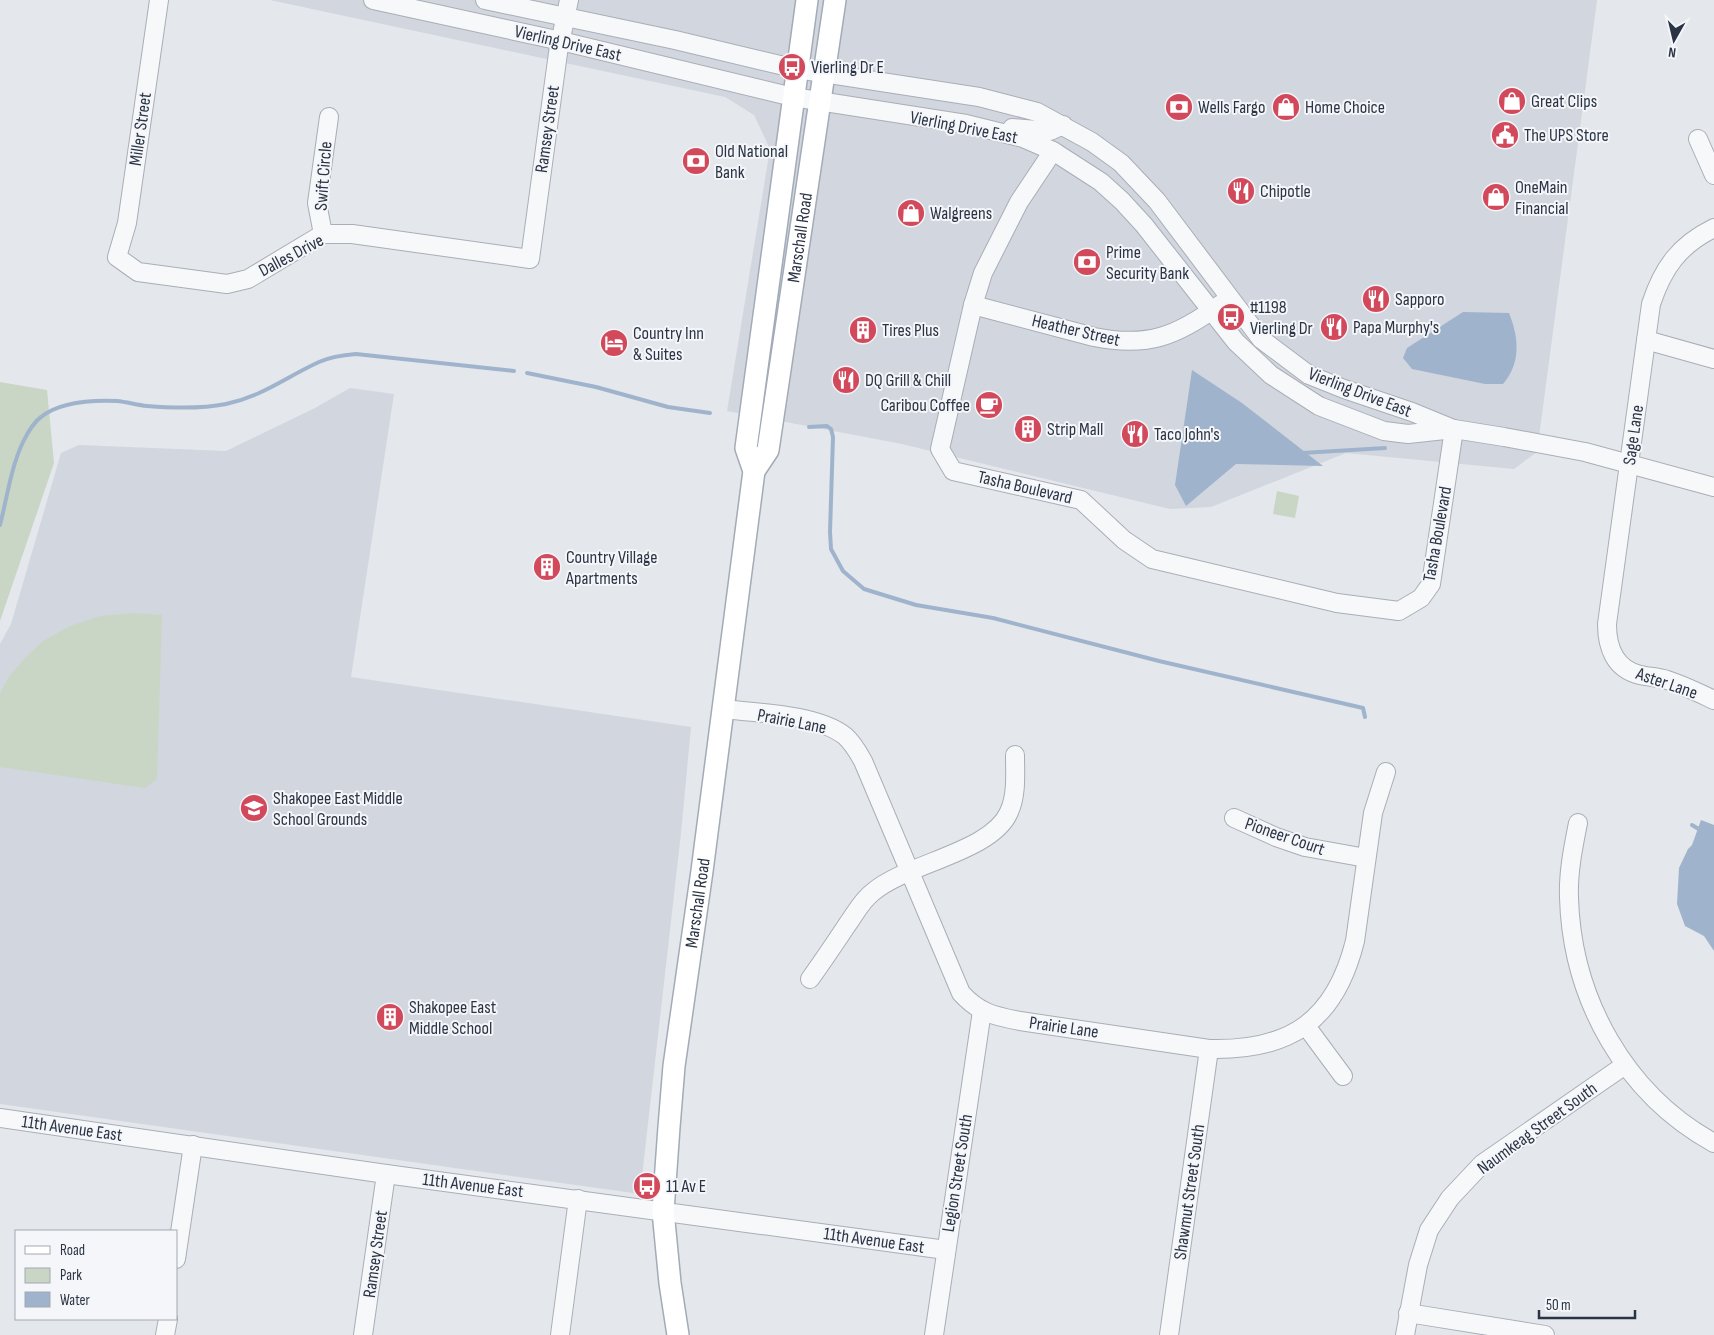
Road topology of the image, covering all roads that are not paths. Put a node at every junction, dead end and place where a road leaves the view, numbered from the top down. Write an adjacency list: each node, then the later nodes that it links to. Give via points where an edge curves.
1 (159, 0): 20 (street, Miller Street, via 127,223)
2 (373, 0): 7 (street, Vierling Drive East)
3 (485, 0): 6 (street, Vierling Drive East)
4 (807, 0): 8 (main road, Marschall Road)
5 (835, 0): 9 (main road, Marschall Road)
6 (568, 9): 7 (street, Ramsey Street); 8 (street, Vierling Drive East, via 675,40)
7 (561, 41): 10 (street, Vierling Drive East); 21 (street, Ramsey Street)
8 (797, 69): 9 (street, Vierling Drive East); 10 (main road, Marschall Road)
9 (824, 73): 11 (main road, Marschall Road); 13 (street, Vierling Drive East, via 979,97 1037,112)
10 (793, 97): 11 (street, Vierling Drive East); 29 (main road, Marschall Road, via 746,448)
11 (820, 102): 14 (street, Vierling Drive East); 29 (main road, Marschall Road, via 768,450)
12 (328, 117): 19 (street, Swift Circle, via 318,203)
13 (1062, 125): 14 (street, via 1050,131); 22 (street, Vierling Drive East, via 1121,163 1157,201)
14 (987, 128): 16 (street, Vierling Drive East)
15 (1698, 139): 17 (street)
16 (1053, 151): 23 (street, Tasha Boulevard, via 1019,202 983,273); 24 (street, Vierling Drive East, via 1101,182 1122,201)
17 (1714, 175)
18 (1714, 228): 25 (street, Sage Lane, via 1686,246 1669,262 1651,304)
19 (322, 234): 20 (street, Dalles Drive, via 248,279 226,284 138,272); 21 (street, Dalles Drive, via 352,234)
20 (117, 257)
21 (530, 259)
22 (1229, 298): 24 (street, Heather Street); 27 (street, Vierling Drive East, via 1261,339 1309,375)
23 (973, 305): 24 (street, Heather Street, via 1094,337 1131,342 1180,331); 27 (street, Tasha Boulevard, via 940,449 953,471 1081,500 1124,540 1152,559 1337,603 1399,610 1421,598 1431,584)
24 (1212, 311): 27 (street, Vierling Drive East, via 1236,342 1271,375 1319,406 1384,431 1408,434)
25 (1646, 340): 26 (street); 28 (street, Sage Lane)
26 (1714, 359)
27 (1454, 429): 28 (street, Vierling Drive East, via 1570,448)
28 (1630, 464): 30 (street, Vierling Drive East); 31 (street, Sage Lane, via 1607,624 1610,648)
29 (754, 471): 33 (main road, Marschall Road)
30 (1714, 487)
31 (1620, 664): 32 (street, Aster Lane, via 1638,674 1670,681)
32 (1714, 700)
33 (722, 709): 39 (street, Prairie Lane, via 819,723 847,738 863,761); 51 (main road, Marschall Road, via 674,1066)
34 (1015, 755): 39 (street, via 1014,797 1003,824 977,842)
35 (1386, 772): 38 (street, Prairie Lane, via 1373,813)
36 (1234, 818): 38 (street, Pioneer Court, via 1305,847)
37 (1578, 823): 44 (street, via 1570,875 1573,941 1586,992 1597,1018)
38 (1366, 858): 42 (street, Prairie Lane, via 1355,941 1348,966 1338,988)
39 (910, 871): 40 (street, via 871,892); 41 (street, Prairie Lane, via 962,993)
40 (810, 979)
41 (982, 1011): 43 (street, Prairie Lane, via 1020,1021); 53 (street, Legion Street South)
42 (1306, 1026): 43 (street, Prairie Lane, via 1284,1039 1260,1046 1235,1050); 45 (street)
43 (1209, 1049): 61 (street, Shawmut Street South)
44 (1625, 1064): 47 (street, via 1658,1101 1683,1123); 54 (street, Naumkeag Street South, via 1482,1164 1450,1198 1429,1230)
45 (1343, 1076)
46 (0, 1118): 48 (street, 11th Avenue East)
47 (1714, 1143)
48 (193, 1145): 49 (street, 11th Avenue East); 52 (street)
49 (386, 1174): 50 (street, 11th Avenue East); 57 (street, Ramsey Street)
50 (578, 1199): 51 (street, 11th Avenue East); 58 (street)
51 (663, 1211): 53 (street, 11th Avenue East); 59 (main road, Marschall Road)
52 (178, 1246)
53 (946, 1250): 60 (street, Legion Street South)
54 (1408, 1314): 62 (street, Naumkeag Street South); 63 (street)
55 (168, 1320): 56 (street)
56 (165, 1335)
57 (363, 1335)
58 (560, 1335)
59 (678, 1335)
60 (934, 1335)
61 (1169, 1335)
62 (1405, 1335)
63 (1545, 1335)

